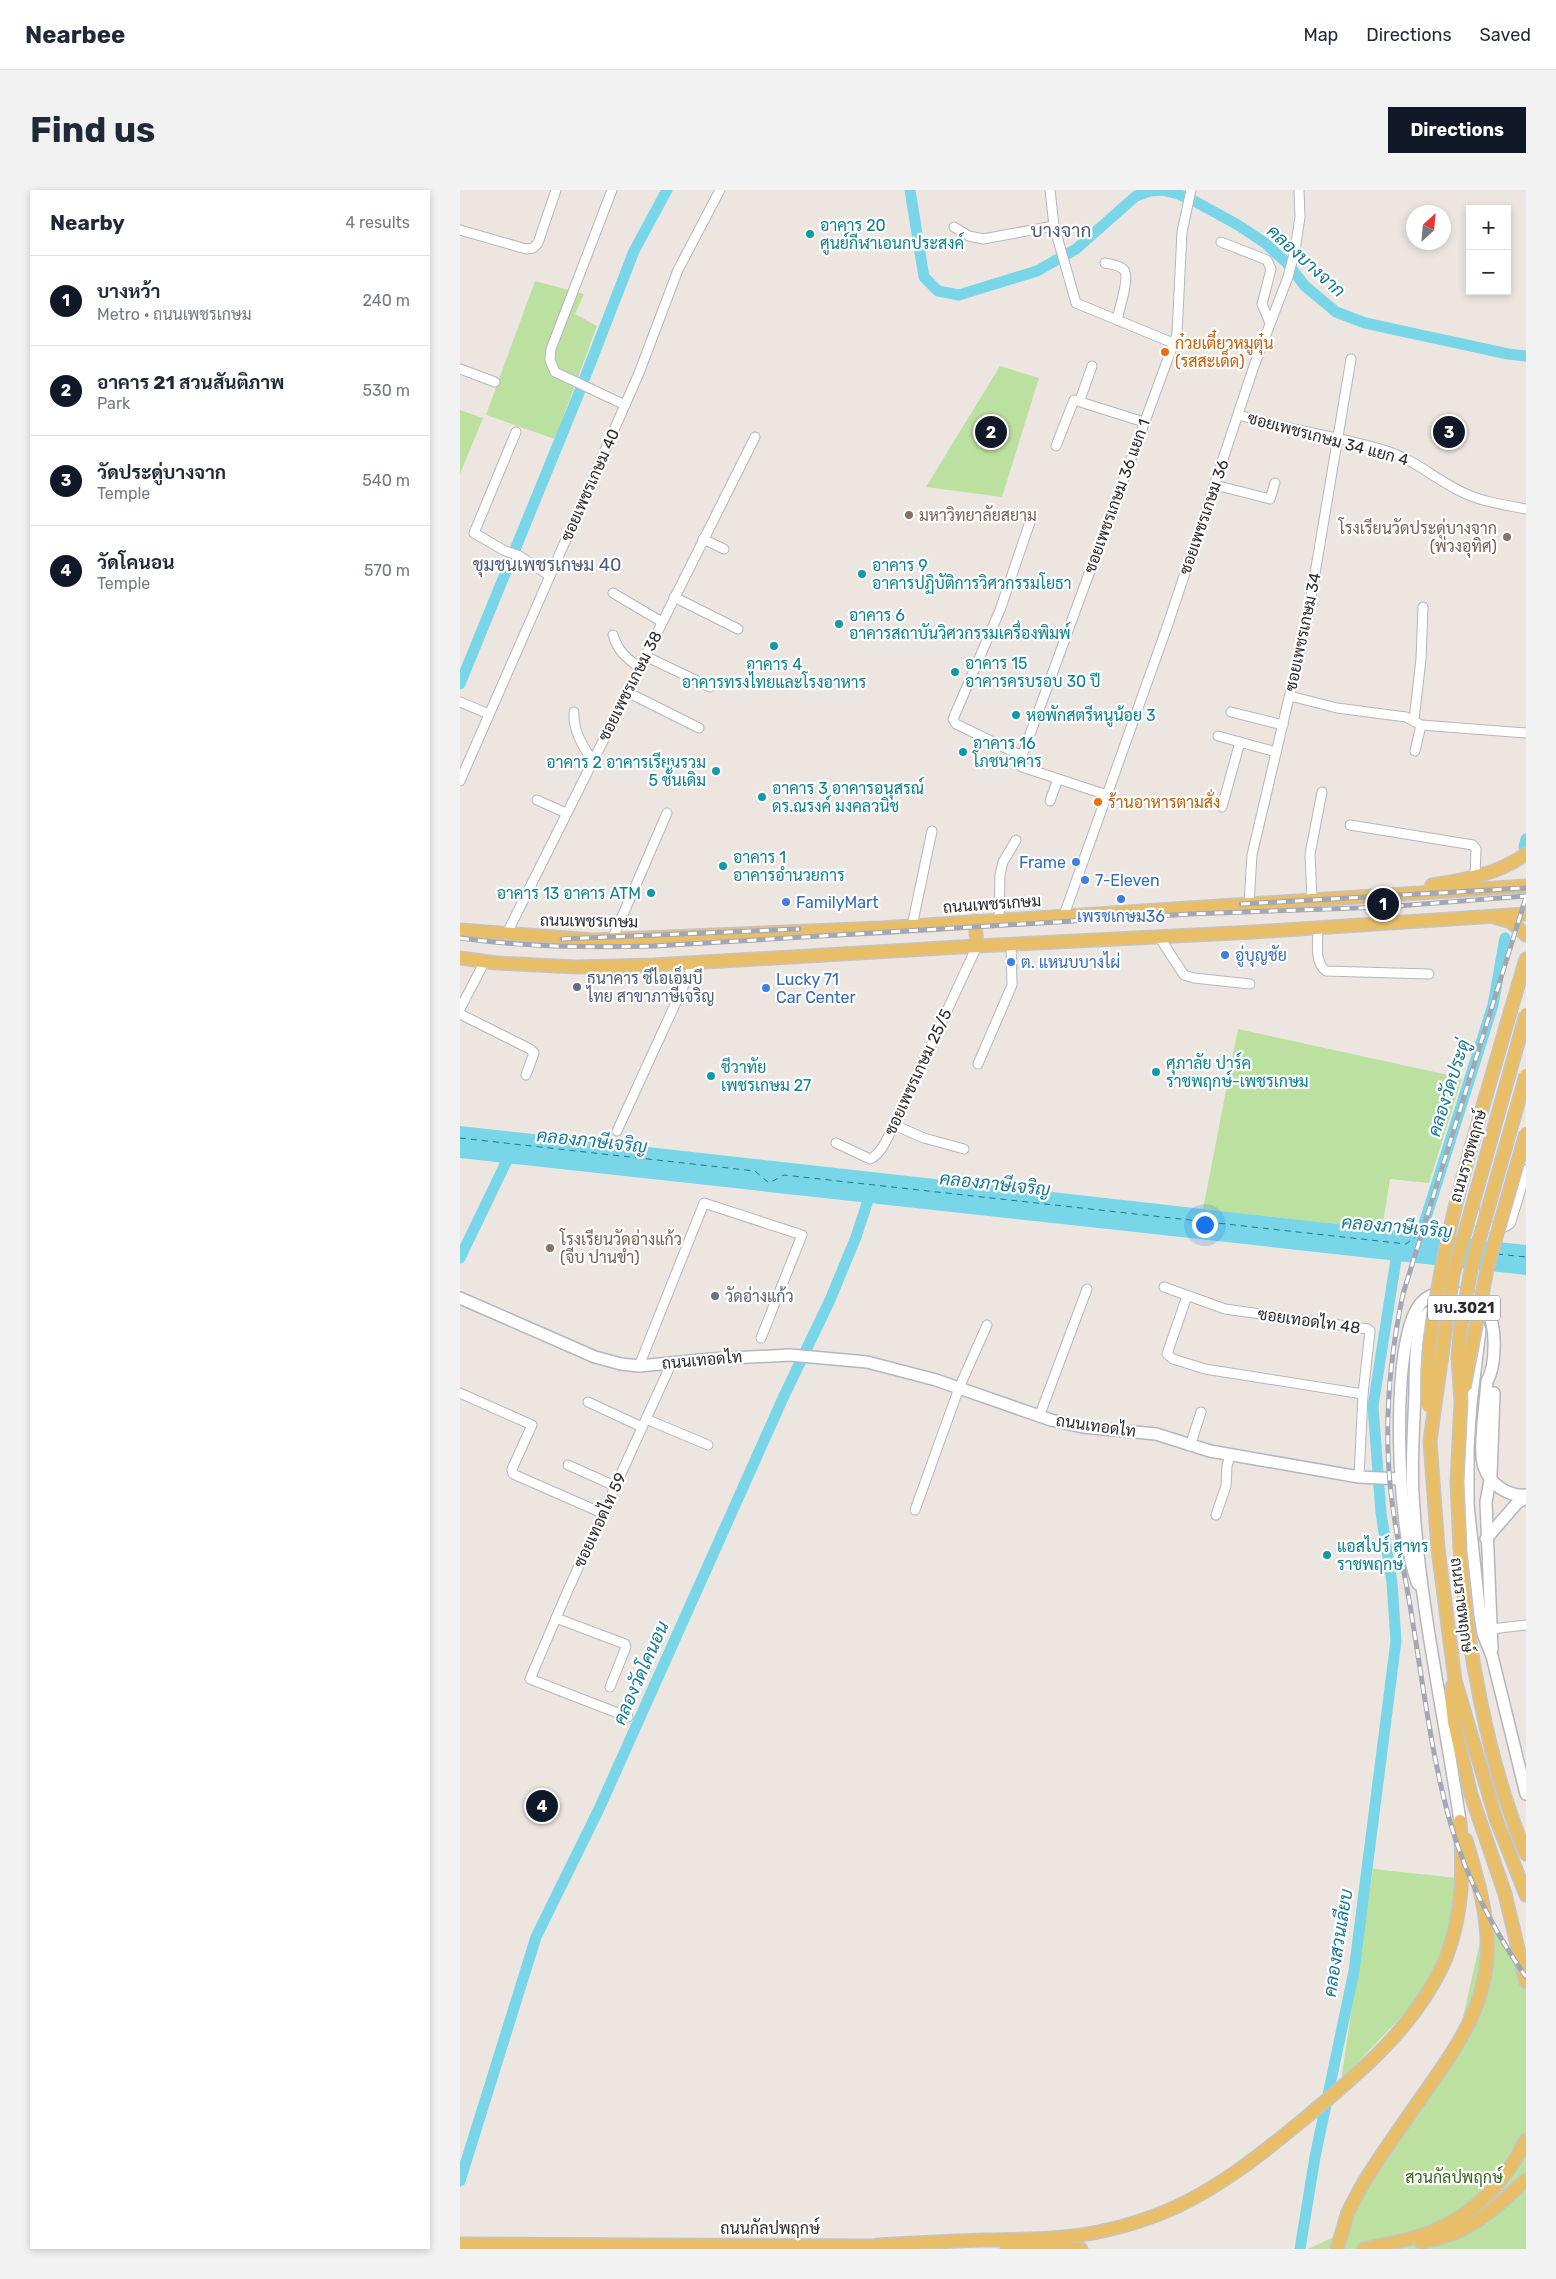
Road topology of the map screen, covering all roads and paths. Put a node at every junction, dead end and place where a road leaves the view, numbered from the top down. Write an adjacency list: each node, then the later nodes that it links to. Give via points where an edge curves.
1 (556, 190): 9 (street, via 534,248 526,249)
2 (612, 190): 20 (street, via 551,349 550,360 555,372)
3 (720, 190): 20 (street, ซอยเพชรเกษม 40, via 678,270)
4 (1050, 190): 7 (street)
5 (1191, 190): 14 (street, ซอยเพชรเกษม 36 แยก 1, via 1182,241 1178,322)
6 (1299, 190): 13 (street, ซอยเพชรเกษม 36, via 1300,217 1295,250)
7 (1054, 226): 8 (street, via 983,239 969,236); 12 (street, via 1076,304)
8 (954, 227)
9 (460, 230)
10 (1221, 242): 13 (street, via 1270,264 1262,304)
11 (1105, 263): 12 (street, via 1122,268 1125,273)
12 (1117, 320): 14 (street)
13 (1270, 323): 21 (street, ซอยเพชรเกษม 36)
14 (1173, 343): 22 (street, ซอยเพชรเกษม 36 แยก 1)
15 (1351, 359): 25 (street, ซอยเพชรเกษม 34)
16 (1092, 366): 19 (street)
17 (460, 369): 18 (street)
18 (495, 382)
19 (1080, 400): 22 (street); 26 (street, via 1071,403)
20 (625, 405): 33 (street, ซอยเพชรเกษม 40)
21 (1239, 416): 25 (street, ซอยเพชรเกษม 34 แยก 4); 28 (street, ซอยเพชรเกษม 36)
22 (1144, 422): 57 (street, ซอยเพชรเกษม 36 แยก 1)
23 (516, 432): 33 (street, via 474,534)
24 (755, 437): 31 (street, ซอยเพชรเกษม 38)
25 (1338, 439): 29 (street, ซอยเพชรเกษม 34 แยก 4, via 1387,451 1415,462 1471,496); 44 (street, ซอยเพชรเกษม 34, via 1307,621)
26 (1056, 446)
27 (1275, 483): 28 (street, via 1270,500)
28 (1214, 485): 62 (street, ซอยเพชรเกษม 36)
29 (1526, 509)
30 (1030, 522): 57 (street, via 1000,610 953,719 956,724)
31 (703, 539): 32 (street); 35 (street, ซอยเพชรเกษม 38)
32 (724, 549)
33 (550, 576): 48 (street, ซอยเพชรเกษม 40)
34 (613, 593): 37 (street)
35 (674, 597): 37 (street, ซอยเพชรเกษม 38); 38 (street)
36 (1423, 607): 49 (street)
37 (662, 622): 40 (street, ซอยเพชรเกษม 38)
38 (738, 628)
39 (613, 635): 41 (street, via 623,656)
40 (645, 656): 41 (street, ซอยเพชรเกษม 38); 42 (street)
41 (639, 667): 43 (street, ซอยเพชรเกษม 38)
42 (710, 687)
43 (627, 692): 51 (street); 58 (street, ซอยเพชรเกษม 38)
44 (1290, 696): 49 (street, via 1337,708 1406,717); 50 (street, ซอยเพชรเกษม 34)
45 (460, 702): 48 (street)
46 (574, 712): 58 (street, via 577,732)
47 (1231, 712): 50 (street)
48 (489, 714): 60 (street, ซอยเพชรเกษม 40)
49 (1418, 722): 52 (street); 55 (street)
50 (1283, 725): 56 (street, ซอยเพชรเกษม 34)
51 (699, 728)
52 (1526, 733)
53 (1218, 736): 54 (street)
54 (1240, 742): 56 (street); 65 (street)
55 (1416, 751)
56 (1276, 752): 76 (street, ซอยเพชรเกษม 34, via 1250,862)
57 (1022, 756): 59 (street, via 1022,767)
58 (592, 760): 66 (street, ซอยเพชรเกษม 38)
59 (1058, 779): 62 (street); 64 (street)
60 (460, 781)
61 (1322, 792): 75 (street, via 1310,854)
62 (1106, 795): 78 (street, ซอยเพชรเกษม 36)
63 (537, 800): 66 (street)
64 (1050, 801)
65 (1222, 806)
66 (566, 813): 85 (street, ซอยเพชรเกษม 38)
67 (667, 813): 88 (street)
68 (1350, 825): 72 (street, via 1473,845 1476,849)
69 (932, 831): 82 (street)
70 (1016, 840): 80 (street, via 1003,862 1000,875)
71 (1526, 854): 72 (main road)
72 (1475, 877): 74 (main road)
73 (1526, 886): 74 (main road, ถนนเพชรเกษม)
74 (1350, 896): 75 (main road, ถนนเพชรเกษม)
75 (1312, 899): 76 (main road, ถนนเพชรเกษม)
76 (1249, 903): 78 (main road, ถนนเพชรเกษม)
77 (1526, 914): 79 (main road)
78 (1064, 915): 80 (main road, ถนนเพชรเกษม)
79 (1490, 916): 83 (main road); 86 (main road, via 1511,922)
80 (999, 920): 81 (main road, ถนนเพชรเกษม)
81 (974, 921): 82 (main road, ถนนเพชรเกษม); 90 (main road)
82 (912, 926): 88 (main road, ถนนเพชรเกษม)
83 (1318, 928): 87 (main road); 95 (street, via 1318,960 1326,971)
84 (460, 930): 85 (main road, ถนนเพชรเกษม)
85 (506, 935): 88 (main road, ถนนเพชรเกษม)
86 (1526, 935)
87 (1159, 937): 89 (main road); 96 (street, via 1184,975)
88 (612, 940)
89 (1011, 944): 90 (main road); 101 (street, via 1012,985)
90 (977, 946): 94 (main road); 104 (street, ซอยเพชรเกษม 25/5)
91 (460, 958): 93 (main road)
92 (1526, 959): 126 (main road, bridge, via 1440,1272 1426,1382)
93 (485, 962): 94 (main road, via 576,967); 97 (street)
94 (694, 963): 105 (street)
95 (1429, 974)
96 (1250, 984)
97 (460, 1008)
98 (460, 1014): 102 (street, via 530,1049 534,1053)
99 (1526, 1014): 126 (main road, ถนนราชพฤกษ์ / นบ.3021, bridge, via 1453,1275)
100 (1526, 1033): 109 (street, via 1473,1212 1475,1219 1493,1228 1510,1223)
101 (978, 1064)
102 (526, 1075)
103 (1526, 1075): 122 (main road, ถนนราชพฤกษ์ / นบ.3021, bridge, via 1472,1265 1458,1357)
104 (894, 1126): 107 (street, ซอยเพชรเกษม 25/5, via 875,1157 870,1159); 108 (street)
105 (617, 1131)
106 (1526, 1133): 122 (main road, bridge, via 1487,1269)
107 (836, 1143)
108 (964, 1150)
109 (1526, 1170)
110 (1164, 1288): 112 (street, ซอยเทอดไท 48)
111 (1087, 1289): 124 (street)
112 (1187, 1296): 120 (street, ซอยเทอดไท 48, via 1226,1309 1368,1329); 120 (street, via 1169,1345 1167,1354 1173,1359 1206,1369)
113 (460, 1298): 117 (main road, ถนนเทอดไท, via 595,1356)
114 (987, 1325): 118 (street)
115 (760, 1338): 117 (street, via 802,1235 704,1203)
116 (672, 1362): 117 (main road, ถนนเทอดไท); 118 (main road, ถนนเทอดไท, via 790,1354 818,1356 868,1362); 125 (street, ซอยเทอดไท 59)
117 (639, 1366)
118 (960, 1388): 124 (main road, ถนนเทอดไท); 136 (street)
119 (460, 1393): 137 (street, via 532,1425 512,1469 513,1474)
120 (1363, 1394): 132 (street, ซอยเทอดไท 48)
121 (588, 1402): 125 (street)
122 (1460, 1402): 150 (main road, ถนนราชพฤกษ์ / นบ.3021, bridge, via 1457,1482 1464,1604 1485,1716 1505,1797)
123 (1201, 1412): 128 (street)
124 (1039, 1417): 128 (main road, ถนนเทอดไท, via 1083,1427 1156,1434)
125 (644, 1423): 127 (street); 134 (street, ซอยเทอดไท 59)
126 (1430, 1441): 145 (main road, ถนนราชพฤกษ์ / นบ.3021, via 1438,1549)
127 (708, 1445)
128 (1190, 1446): 129 (main road, ถนนเทอดไท)
129 (1230, 1455): 132 (main road, ถนนเทอดไท); 138 (street, via 1226,1486)
130 (568, 1465): 134 (street)
131 (1491, 1475): 133 (main road, via 1484,1467 1482,1451 1494,1336 1487,1311 1458,1292 1436,1293 1424,1299 1414,1310 1405,1343); 135 (main road, via 1504,1491); 139 (main road, via 1486,1502)
132 (1364, 1478): 133 (main road, ถนนเทอดไท)
133 (1400, 1479): 140 (main road, via 1413,1574)
134 (615, 1486): 137 (street, ซอยเทอดไท 59)
135 (1526, 1497): 139 (main road)
136 (915, 1510)
137 (602, 1513): 141 (street, ซอยเทอดไท 59)
138 (1216, 1515)
139 (1486, 1538): 143 (main road)
140 (1424, 1599): 144 (main road, ถนนราชพฤกษ์, via 1413,1493 1415,1366 1423,1318 1435,1310 1451,1308 1473,1317 1480,1330 1470,1412 1468,1505 1481,1624); 149 (main road, ถนนราชพฤกษ์)
141 (556, 1618): 146 (street, via 625,1644); 147 (street, ซอยเทอดไท 59, via 530,1680)
142 (1526, 1624): 143 (street)
143 (1491, 1629): 144 (main road)
144 (1492, 1656): 148 (main road, ถนนราชพฤกษ์)
145 (1455, 1680): 151 (main road, ถนนราชพฤกษ์ / นบ.3021, via 1506,1848); 152 (main road, via 1451,1694 1454,1722 1469,1788 1505,1894)
146 (610, 1687)
147 (628, 1717)
148 (1526, 1794)
149 (1460, 1821): 156 (main road, via 1463,1881 1457,1919 1446,1957 1430,1988 1408,2020 1378,2054 1259,2156 1176,2207 1127,2225 1065,2237); 158 (main road, via 1484,1910 1488,1956 1484,1982 1460,2040 1354,2200)
150 (1526, 1854)
151 (1526, 1895)
152 (1526, 1982)
153 (1526, 2140): 159 (main road, via 1497,2185 1458,2219 1431,2232)
154 (1526, 2180): 160 (main road, via 1492,2212 1456,2233)
155 (460, 2244): 156 (main road, ถนนกัลปพฤกษ์)
156 (878, 2245): 157 (main road, ถนนกัลปพฤกษ์)
157 (1081, 2249)
158 (1337, 2249)
159 (1364, 2249)
160 (1374, 2249)

